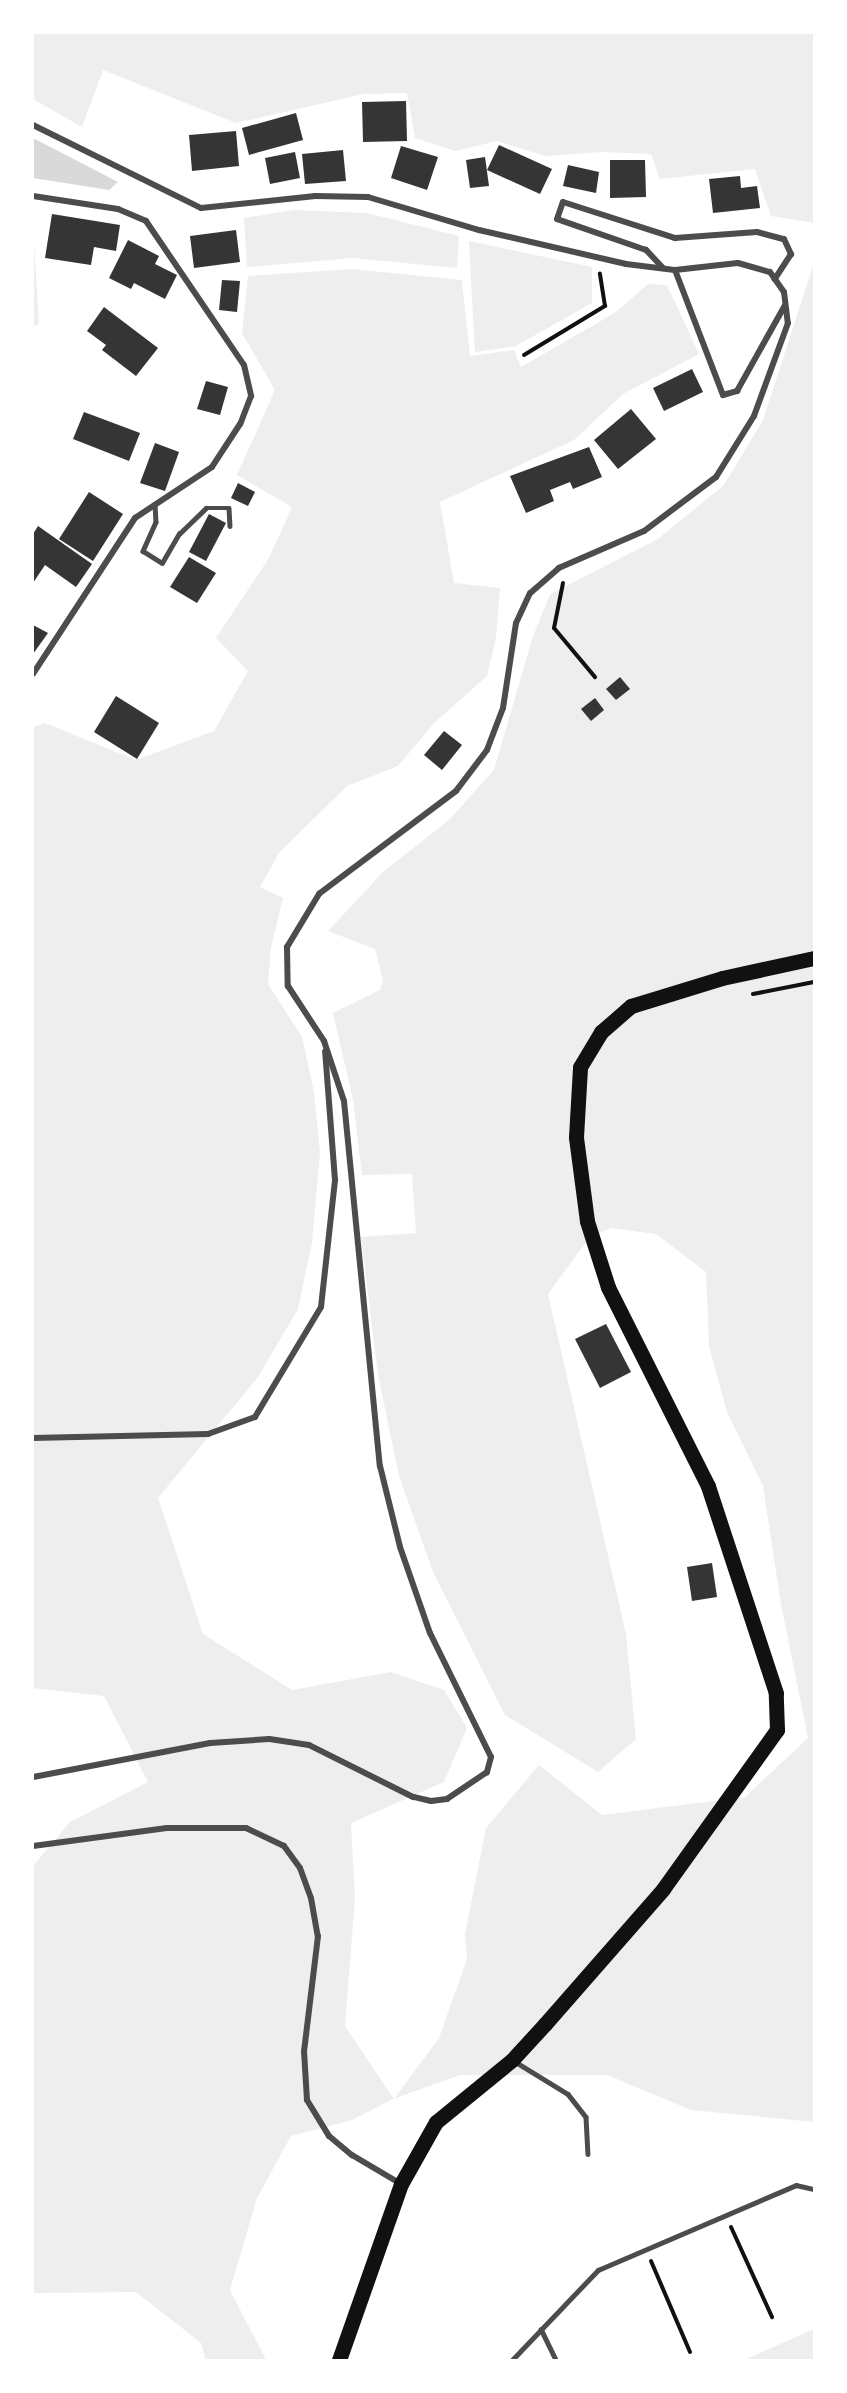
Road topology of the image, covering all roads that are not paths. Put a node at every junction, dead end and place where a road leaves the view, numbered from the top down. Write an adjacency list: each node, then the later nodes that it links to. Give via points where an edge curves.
1 (33, 125): 3 (street, via 201,208 315,196 368,197 479,230)
2 (33, 196): 7 (street, via 118,209 146,221 244,365 251,396 240,424 212,467)
3 (664, 269): 4 (street); 5 (street, via 646,250 557,219 563,202 675,238 757,232 784,239 791,254)
4 (675, 270): 5 (street, via 738,263 770,272); 6 (street, via 723,395 737,391)
5 (776, 279): 6 (street)
6 (786, 304): 11 (street, via 788,323 754,416 716,477 644,531 567,565 530,593 516,623 503,708 487,750 456,790 319,894 287,947 288,986)
7 (155, 504): 8 (lane, via 156,522 143,551 162,563 179,534 206,508 229,508); 9 (street, via 135,518)
8 (230, 526)
9 (33, 674)
10 (814, 958): 15 (main road, via 722,978 631,1006 601,1032 580,1067 576,1137 587,1221 608,1287 708,1486 776,1693 777,1730 663,1889)
11 (324, 1041): 12 (street, via 335,1179 321,1307 255,1417 208,1434); 13 (street, via 344,1101 380,1466 400,1547 430,1633 490,1757 487,1772 447,1799 431,1802 413,1797 309,1745 268,1739 200,1745)
12 (33, 1438)
13 (33, 1777)
14 (33, 1846): 17 (street, via 167,1828 246,1828 284,1846 300,1868 318,1936 304,2051 307,2100 329,2136 352,2155)
15 (512, 2060): 16 (lane, via 568,2094 586,2117); 17 (main road, via 436,2122)
16 (588, 2154)
17 (402, 2184): 20 (main road)
18 (814, 2189): 19 (lane, via 796,2185 598,2270)
19 (541, 2329): 21 (lane); 22 (lane)
20 (339, 2360)
21 (512, 2360)
22 (556, 2360)

